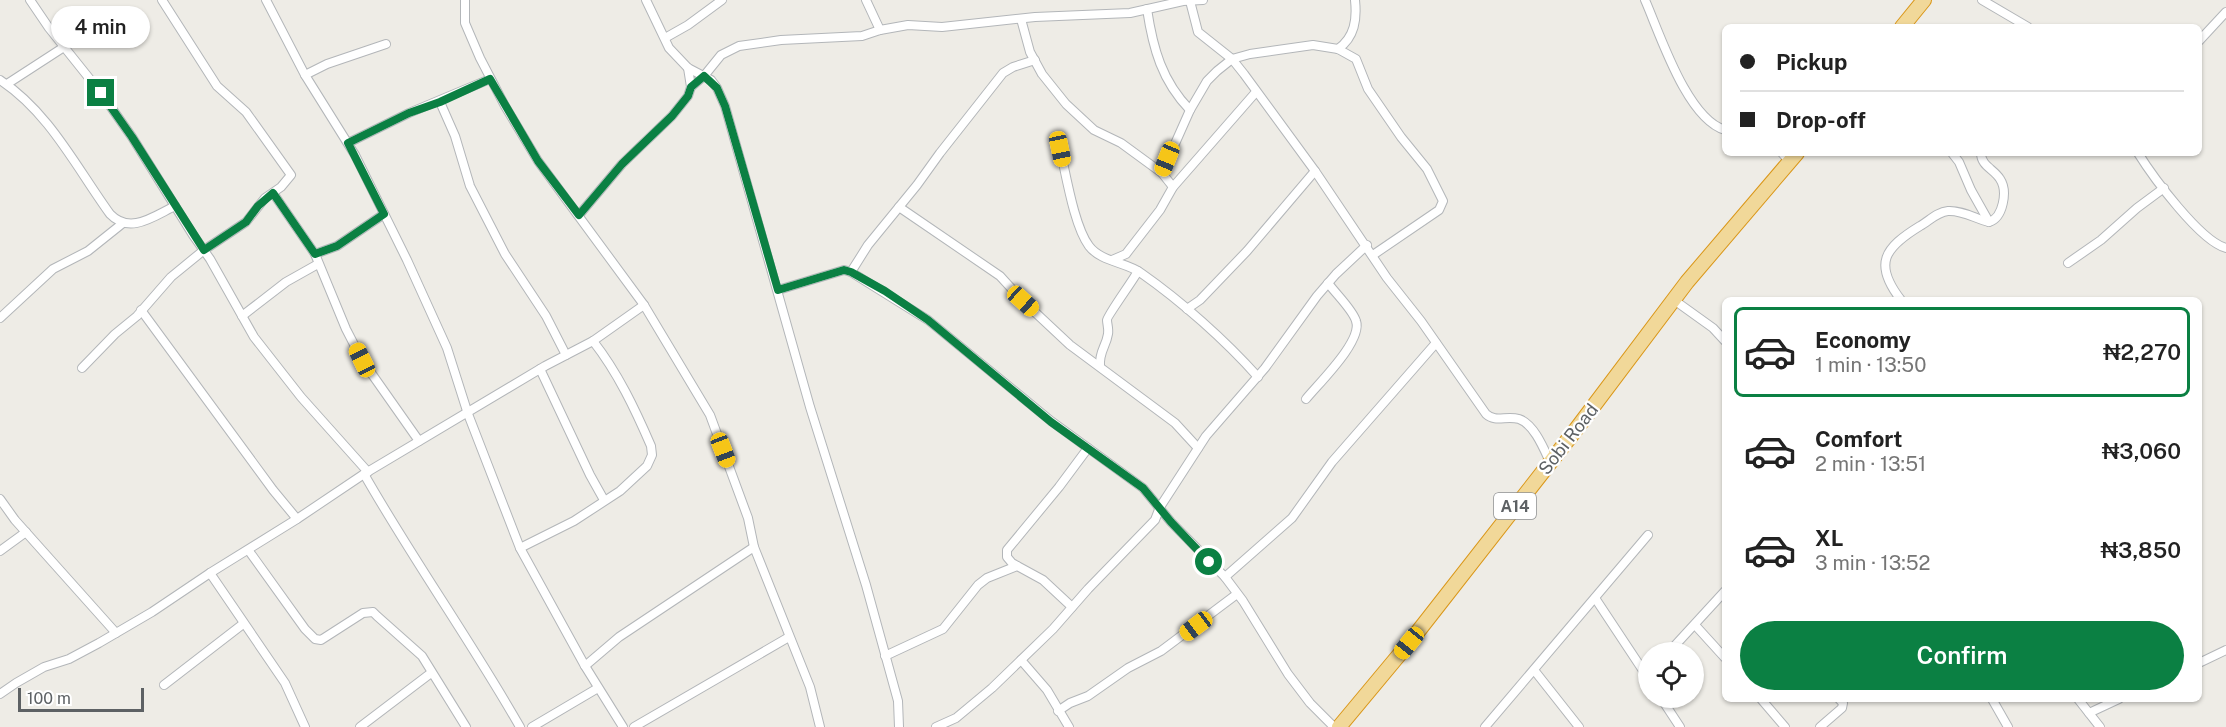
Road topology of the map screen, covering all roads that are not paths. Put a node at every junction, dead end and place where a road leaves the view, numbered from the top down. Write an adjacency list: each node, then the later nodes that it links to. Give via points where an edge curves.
1 (30, 0): 23 (street)
2 (162, 0): 47 (street, via 217,86 246,112 289,171 289,179)
3 (266, 0): 28 (street)
4 (465, 0): 30 (street, via 465,23)
5 (646, 0): 20 (street)
6 (722, 0): 20 (street)
7 (866, 0): 19 (street)
8 (1190, 0): 9 (street); 14 (street); 25 (street, via 1198,32)
9 (1203, 0)
10 (1354, 0): 24 (street, via 1356,20 1346,44)
11 (1645, 0): 36 (street, via 1690,98 1709,121)
12 (1924, 0): 17 (highway)
13 (1982, 0): 18 (street)
14 (1147, 9): 16 (street); 35 (street, via 1152,45 1163,72)
15 (2226, 12): 21 (street)
16 (1020, 19): 19 (street); 26 (street)
17 (1904, 24)
18 (2023, 24)
19 (880, 30): 29 (street, via 862,36 739,45 721,55)
20 (664, 38): 27 (street)
21 (2202, 38)
22 (386, 44): 28 (street)
23 (64, 47): 31 (street); 48 (street, via 126,128)
24 (1338, 49): 25 (street, via 1313,45); 59 (street, via 1356,59 1368,89 1427,169 1443,201 1439,210)
25 (1232, 59): 33 (street); 35 (street, via 1207,81)
26 (1035, 60): 44 (street, via 1080,119); 49 (street, via 1003,73)
27 (688, 68): 29 (street); 32 (street)
28 (304, 75): 37 (street)
29 (704, 76): 32 (street); 66 (street, via 717,88 725,106)
30 (490, 79): 34 (street); 51 (street, via 538,161)
31 (4, 82): 53 (street, via 38,111 110,214)
32 (691, 87): 51 (street, via 672,116 622,164)
33 (1256, 92): 43 (street); 45 (street)
34 (440, 102): 37 (street); 79 (street, via 470,186 505,255 546,316)
35 (1190, 110): 44 (street)
36 (1722, 129)
37 (348, 143): 50 (street)
38 (1060, 149): 60 (street, via 1088,244 1095,253)
39 (1790, 156): 69 (highway, Sobi Road / A14)
40 (1954, 156): 52 (street)
41 (1982, 156): 52 (street, via 2003,186 1999,215)
42 (2140, 156): 46 (street)
43 (1315, 171): 54 (street); 68 (street)
44 (1162, 172): 45 (street)
45 (1173, 187): 58 (street)
46 (2164, 188): 55 (street, via 2194,225); 61 (street)
47 (273, 193): 56 (street, via 246,222); 57 (street)
48 (175, 206): 53 (street, via 142,223); 56 (street)
49 (899, 207): 64 (street); 80 (street, via 1000,276 1070,345)
50 (384, 214): 57 (street, via 337,246); 85 (street, via 447,348)
51 (579, 215): 70 (street)
52 (1989, 222): 67 (street, via 1947,211 1893,245 1886,256 1886,269 1889,285)
53 (123, 223): 74 (street, via 87,251 53,269)
54 (1366, 245): 59 (street); 65 (street)
55 (2226, 248)
56 (204, 250): 72 (street, via 171,277); 73 (street)
57 (315, 254): 62 (street)
58 (1126, 254): 60 (street); 63 (street)
59 (1373, 255): 78 (street)
60 (1112, 260): 63 (street)
61 (2068, 263)
62 (318, 264): 73 (street, via 286,282); 86 (street, via 362,360)
63 (1134, 270): 71 (street); 80 (street, via 1121,299 1109,313)
64 (851, 272): 66 (street, via 844,270); 87 (street, via 928,320)
65 (1328, 283): 83 (street); 84 (street, via 1356,321 1357,330 1344,355)
66 (778, 290): 115 (street)
67 (1899, 297)
68 (1200, 300): 71 (street); 75 (street)
69 (1674, 300): 76 (street); 89 (highway, Sobi Road / A14)
70 (644, 305): 77 (street); 97 (street, via 710,415 748,518)
71 (1186, 309): 75 (street)
72 (141, 310): 81 (street); 94 (street)
73 (242, 316): 90 (street, via 254,337)
74 (0, 318)
75 (1200, 321): 83 (street)
76 (1722, 338)
77 (593, 340): 79 (street); 92 (street, via 626,390 652,455 638,476)
78 (1436, 343): 89 (street, via 1486,414 1491,418 1519,419 1526,424); 103 (street, via 1332,462 1292,518)
79 (566, 355): 82 (street)
80 (1100, 366): 88 (street, via 1175,423)
81 (82, 368)
82 (540, 369): 85 (street); 92 (street)
83 (1258, 377): 88 (street)
84 (1306, 399)
85 (468, 414): 86 (street); 98 (street)
86 (419, 441): 90 (street)
87 (1088, 448): 93 (street, via 1143,488); 101 (street, via 1007,550 1007,557)
88 (1198, 448): 93 (street)
89 (1550, 462): 145 (highway, Sobi Road / A14)
90 (366, 473): 94 (street); 136 (street)
91 (0, 499): 95 (street)
92 (604, 500): 98 (street, via 574,521)
93 (1160, 507): 103 (street); 107 (street, via 1155,520)
94 (297, 519): 100 (street)
95 (26, 532): 99 (street); 110 (street)
96 (1648, 535): 106 (street)
97 (754, 547): 111 (street); 119 (street, via 619,637)
98 (520, 548): 119 (street)
99 (0, 551)
100 (249, 551): 102 (street); 121 (street, via 315,639 321,640 363,613 373,612 422,656)
101 (1017, 566): 107 (street, via 1042,580); 115 (street, via 978,585 944,629)
102 (210, 573): 108 (street); 110 (street)
103 (1225, 577): 104 (street)
104 (1238, 594): 131 (street, via 1161,651); 144 (street, via 1288,674)
105 (1722, 594): 109 (street)
106 (1594, 598): 117 (street); 120 (street)
107 (1072, 607): 116 (street)
108 (243, 624): 122 (street); 133 (street, via 285,683)
109 (1695, 625): 112 (street); 114 (street)
110 (116, 633): 124 (street, via 69,660 44,667)
111 (789, 638): 139 (street); 140 (street, via 810,687)
112 (1679, 642)
113 (2226, 650): 118 (street)
114 (1722, 655)
115 (885, 656): 141 (street, via 898,702)
116 (1021, 660): 131 (street, via 1047,690); 142 (street, via 968,709)
117 (1638, 662)
118 (2202, 662)
119 (585, 666): 123 (street)
120 (1534, 670): 146 (street); 147 (street)
121 (431, 673): 134 (street); 135 (street)
122 (164, 685)
123 (598, 688): 137 (street); 138 (street)
124 (0, 694)
125 (1764, 702): 149 (street)
126 (1842, 702): 150 (street, via 1842,708)
127 (1994, 702): 151 (street)
128 (2081, 702): 132 (street)
129 (2112, 702): 132 (street)
130 (1668, 708): 148 (street)
131 (1058, 711): 143 (street)
132 (2089, 712): 152 (street)
133 (305, 727)
134 (360, 727)
135 (466, 727)
136 (520, 727)
137 (532, 727)
138 (623, 727)
139 (634, 727)
140 (820, 727)
141 (899, 727)
142 (936, 727)
143 (1069, 727)
144 (1334, 727)
145 (1339, 727)
146 (1485, 727)
147 (1579, 727)
148 (1680, 727)
149 (1785, 727)
150 (1820, 727)
151 (2008, 727)
152 (2100, 727)

